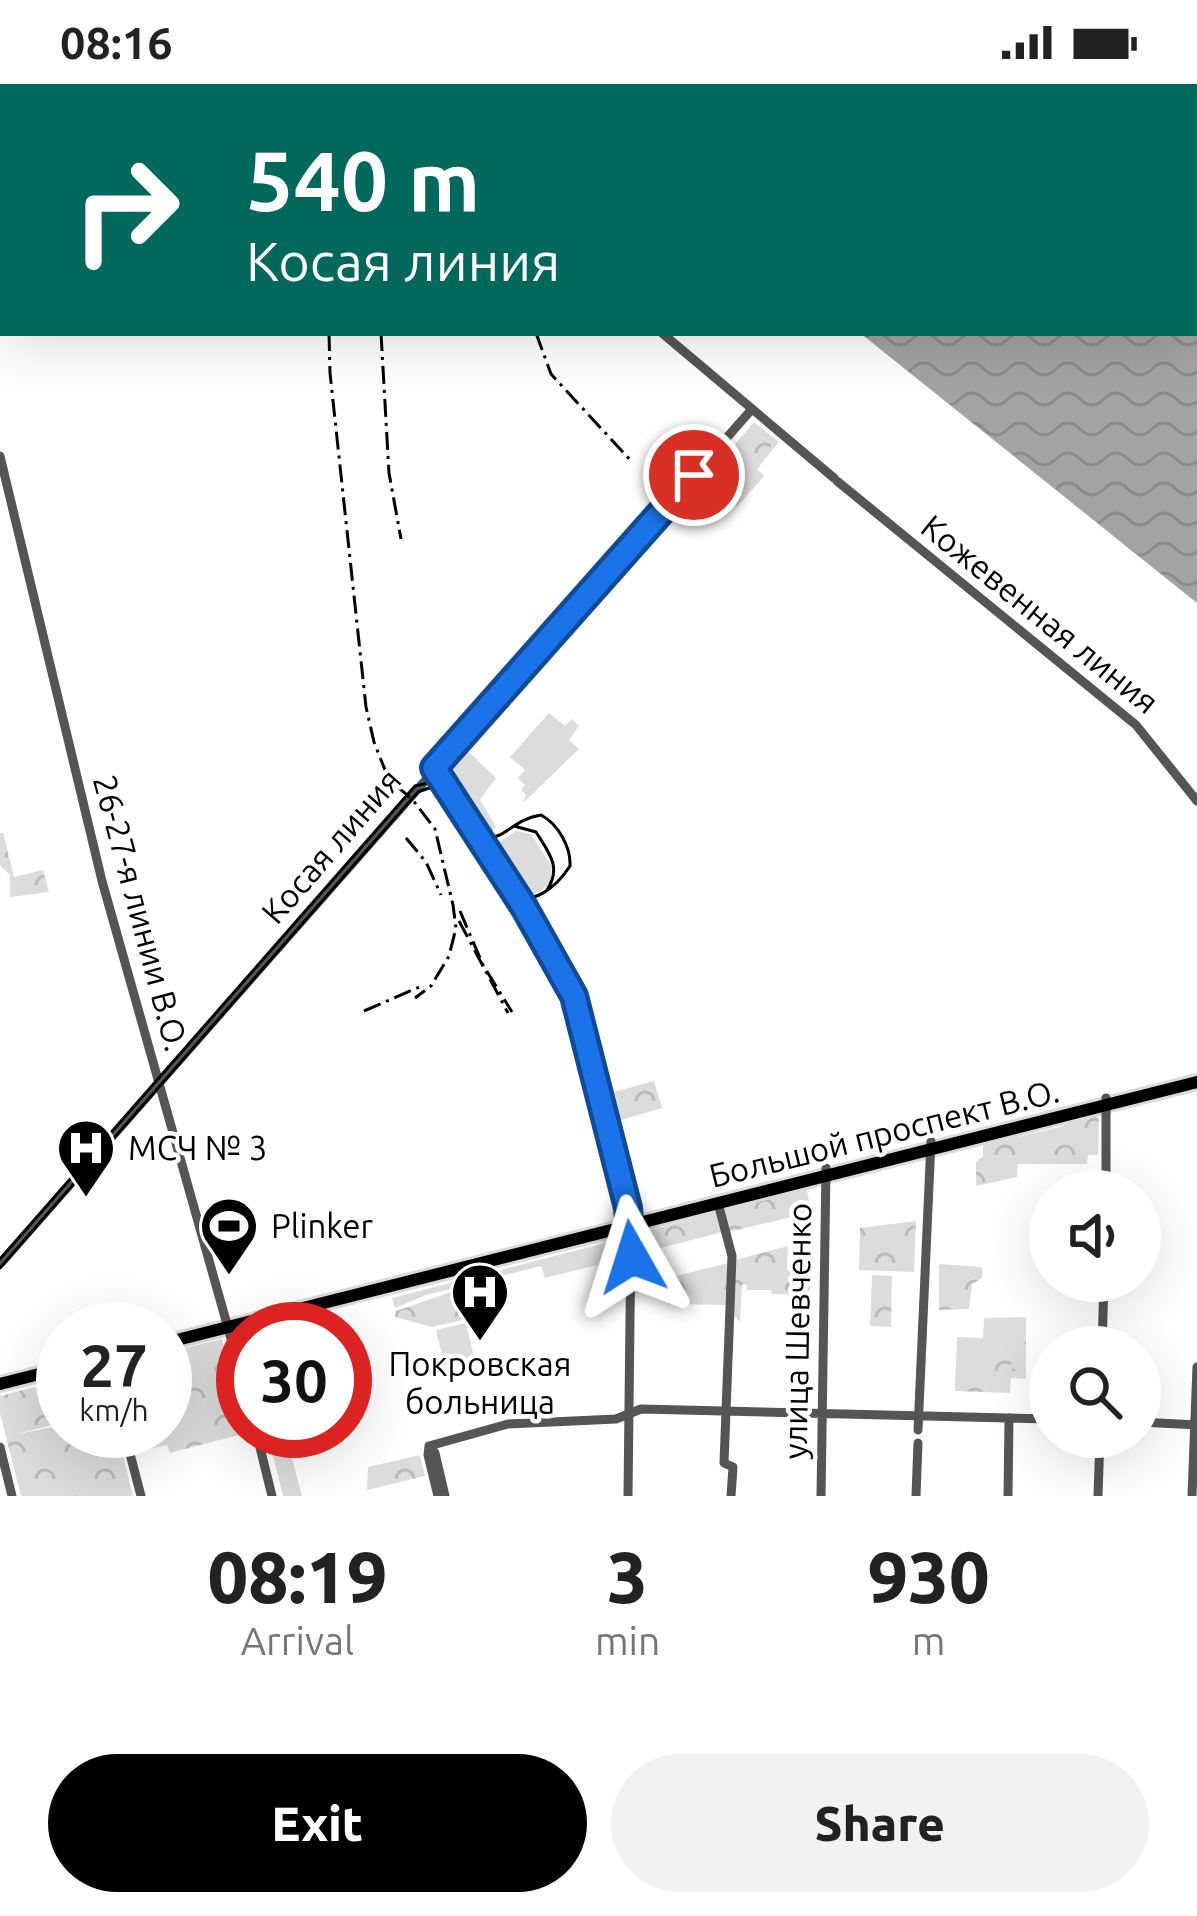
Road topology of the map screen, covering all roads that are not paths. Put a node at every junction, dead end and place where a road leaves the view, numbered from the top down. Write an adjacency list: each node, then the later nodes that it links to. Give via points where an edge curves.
1 (666, 336): 2 (street, Кожевенная линия)
2 (752, 409): 4 (street, Косая линия); 5 (street, Кожевенная линия, via 1136,724)
3 (0, 456): 7 (street, 26-27-я линии В.О.)
4 (434, 768): 7 (street, Косая линия); 13 (street, via 565,978)
5 (1197, 801)
6 (1197, 1079): 8 (main road, Большой проспект В.О.)
7 (158, 1083): 14 (street, Косая линия); 15 (street, 26-27-я линии В.О.)
8 (1107, 1101): 9 (main road, Большой проспект В.О.); 10 (street)
9 (931, 1145): 11 (main road, Большой проспект В.О.); 23 (street)
10 (1106, 1170)
11 (826, 1171): 12 (main road, Большой проспект В.О.); 13 (main road, Большой проспект В.О.); 22 (street, улица Шевченко)
12 (718, 1203): 13 (main road, Большой проспект В.О.); 20 (street, via 731,1256)
13 (630, 1221): 16 (main road, Большой проспект В.О.); 21 (street)
14 (0, 1264)
15 (222, 1302)
16 (311, 1302)
17 (1197, 1367): 27 (street)
18 (36, 1371): 19 (main road)
19 (0, 1380)
20 (726, 1411): 21 (street); 22 (street); 39 (street)
21 (629, 1413): 37 (street, via 508,1424 429,1446); 38 (street)
22 (821, 1414): 23 (street); 40 (street, улица Шевченко)
23 (919, 1416): 24 (street); 28 (street)
24 (1010, 1418): 25 (street); 42 (street)
25 (1029, 1419)
26 (1161, 1423): 27 (street)
27 (1196, 1424): 44 (street)
28 (918, 1430)
29 (917, 1443): 41 (street)
30 (0, 1447): 34 (street)
31 (131, 1458): 35 (street)
32 (263, 1458): 36 (street)
33 (1099, 1458): 43 (street)
34 (12, 1496)
35 (141, 1496)
36 (272, 1496)
37 (441, 1496)
38 (628, 1496)
39 (731, 1496)
40 (821, 1496)
41 (916, 1496)
42 (1008, 1496)
43 (1098, 1496)
44 (1192, 1496)

